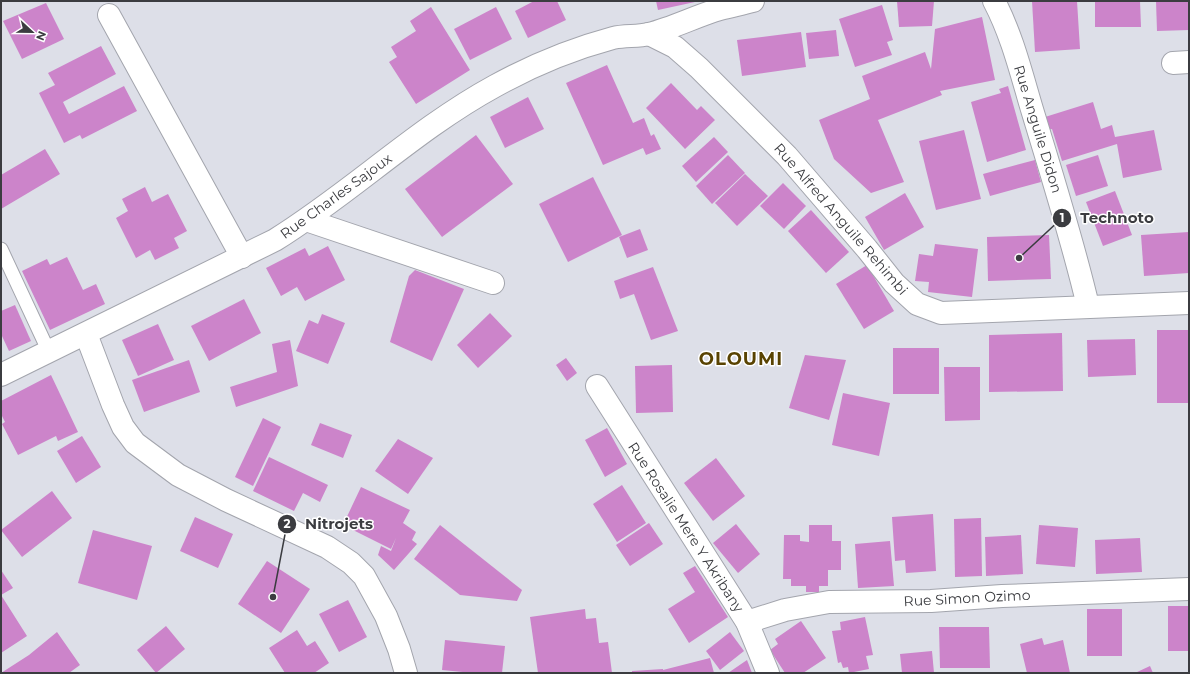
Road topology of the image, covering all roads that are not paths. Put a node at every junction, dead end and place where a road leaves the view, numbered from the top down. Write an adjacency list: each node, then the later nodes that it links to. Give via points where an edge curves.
1 (753, 1): 4 (street, via 720,9)
2 (994, 1): 10 (street, Rue Anguile Didon, via 1014,49 1070,231)
3 (109, 15): 7 (street)
4 (649, 34): 5 (street, Rue Charles Sajoux, via 615,38 577,49 538,64 494,86 388,158); 10 (street, Rue Alfred Anguile Rehimbi, via 675,47 760,128 826,200 894,283 917,304 941,313)
5 (306, 220): 7 (street, Rue Charles Sajoux); 8 (street)
6 (1, 249): 12 (lane)
7 (242, 257): 11 (street, Rue Charles Sajoux, via 130,310)
8 (493, 283)
9 (1189, 303): 10 (street, Rue Alfred Anguile Rehimbi)
10 (1088, 306)
11 (86, 334): 12 (street, Rue Charles Sajoux); 17 (street, via 118,416 135,443 178,474 226,500 327,547 351,563 364,576 386,616)
12 (49, 352): 13 (street, Rue Charles Sajoux)
13 (1, 375)
14 (597, 386): 16 (street, Rue Rosalie Mere Y Akribany)
15 (1189, 588): 16 (street, Rue Simon Ozimo, via 931,601 829,602 785,610)
16 (747, 622): 18 (street, Rue Rosalie Mere Y Akribany)
17 (406, 673)
18 (768, 673)

